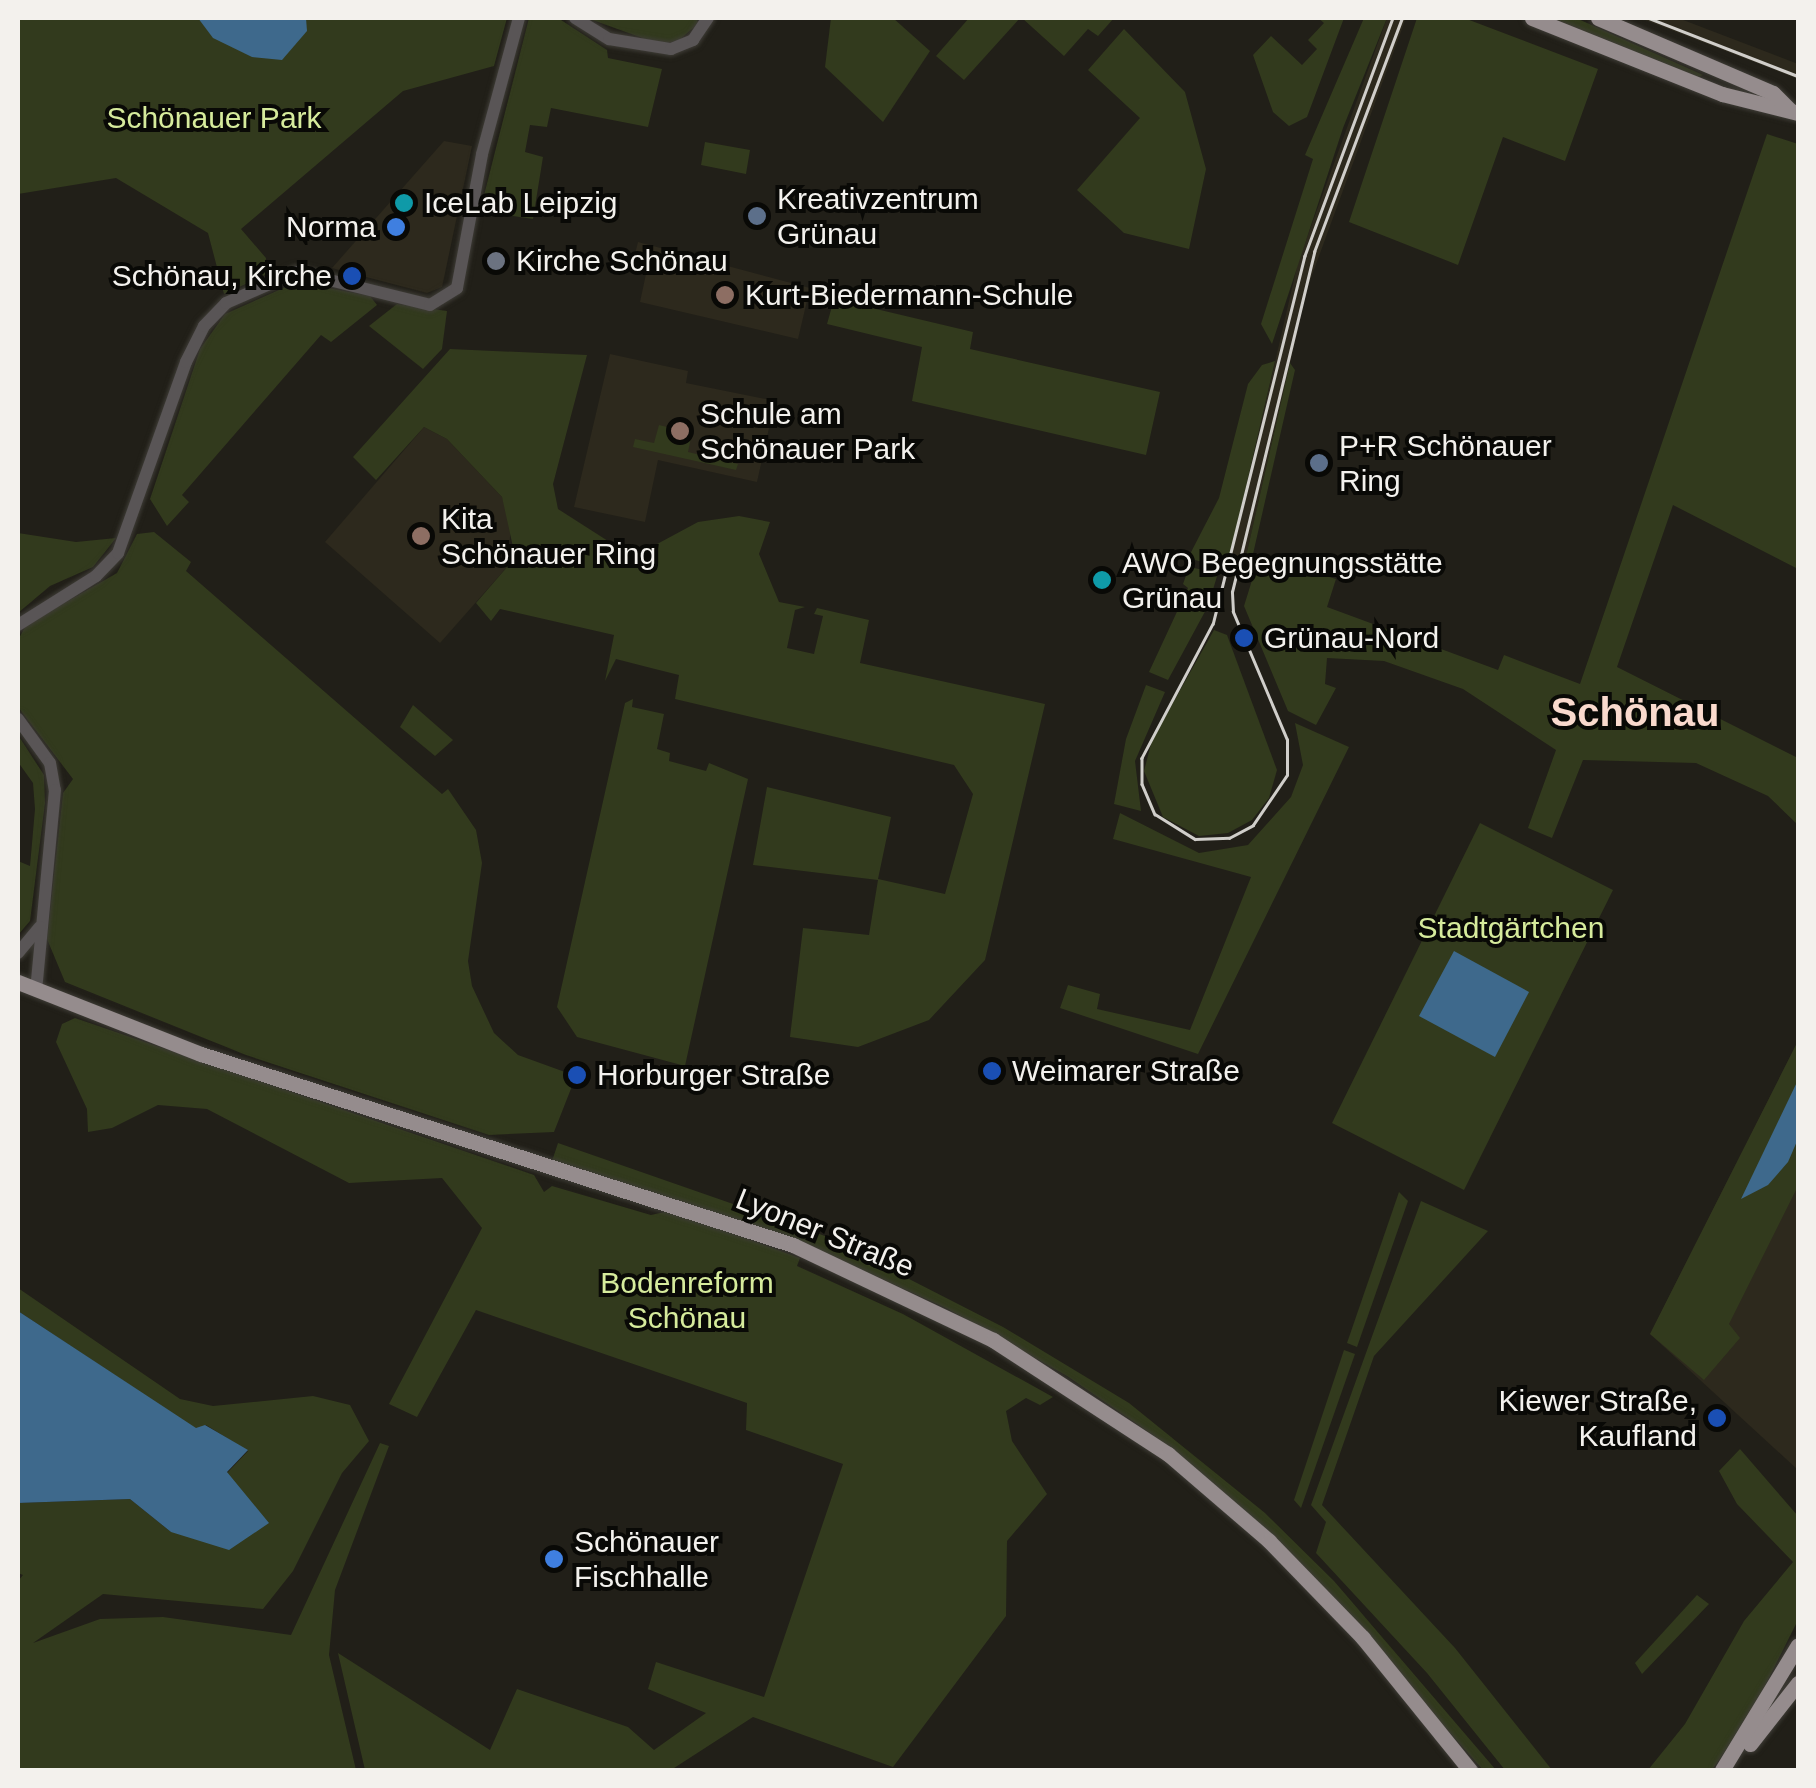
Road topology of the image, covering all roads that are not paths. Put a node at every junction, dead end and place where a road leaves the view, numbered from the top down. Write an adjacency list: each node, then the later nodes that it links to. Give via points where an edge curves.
1 (518, 18): 7 (street, via 482,154 457,288 430,306 297,272 226,303 204,326 186,362 118,554 96,576)
2 (574, 18): 3 (street, via 609,39 671,49 693,40)
3 (708, 18)
4 (1532, 18): 6 (main road, via 1751,104)
5 (1598, 18): 6 (main road, via 1773,94)
6 (1794, 111)
7 (18, 624)
8 (18, 720): 9 (street, via 50,763 55,790)
9 (41, 925): 10 (street); 12 (street)
10 (18, 953)
11 (18, 982): 12 (main road, Lyoner Straße)
12 (36, 990): 15 (main road, Lyoner Straße, via 404,1123 793,1245 993,1340 1168,1454 1269,1541 1363,1638)
13 (1798, 1645): 16 (main road)
14 (1798, 1683): 16 (main road)
15 (1470, 1770)
16 (1725, 1770)

